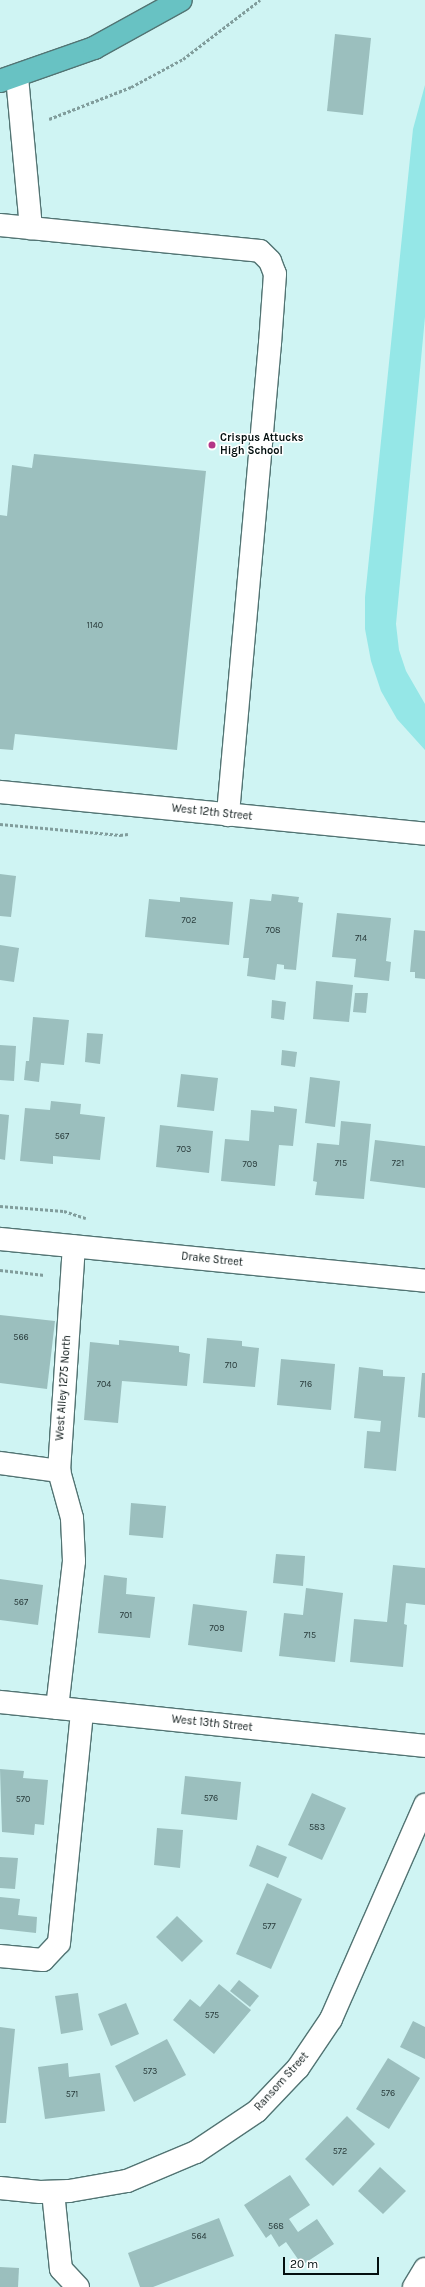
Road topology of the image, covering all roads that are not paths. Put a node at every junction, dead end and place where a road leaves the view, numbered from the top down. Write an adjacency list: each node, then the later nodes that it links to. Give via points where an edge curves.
1 (181, 0): 2 (main road, via 94,48)
2 (8, 79): 4 (street, via 22,128)
3 (0, 224): 4 (street)
4 (31, 228): 6 (street, via 260,251 270,261 275,274)
5 (0, 792): 6 (street, West 12th Street)
6 (228, 815): 7 (street, West 12th Street)
7 (425, 834)
8 (0, 1239): 9 (street, Drake Street)
9 (74, 1246): 10 (street, Drake Street); 12 (street, West Alley 1275 North)
10 (425, 1281)
11 (0, 1464): 12 (street)
12 (59, 1471): 14 (street, West Alley 1275 North, via 72,1518 74,1561)
13 (0, 1702): 14 (street, West 13th Street)
14 (57, 1708): 15 (street, West 13th Street)
15 (82, 1711): 16 (street, West 13th Street); 18 (street, via 59,1943 43,1960)
16 (425, 1746)
17 (425, 1805): 20 (street, Ransom Street, via 330,2018 307,2057 268,2101 222,2136 183,2158 127,2181)
18 (0, 1956)
19 (0, 2188): 20 (street, Ransom Street)
20 (53, 2192): 22 (street, via 61,2269)
21 (425, 2269): 23 (street)
22 (78, 2287)
23 (414, 2287)

